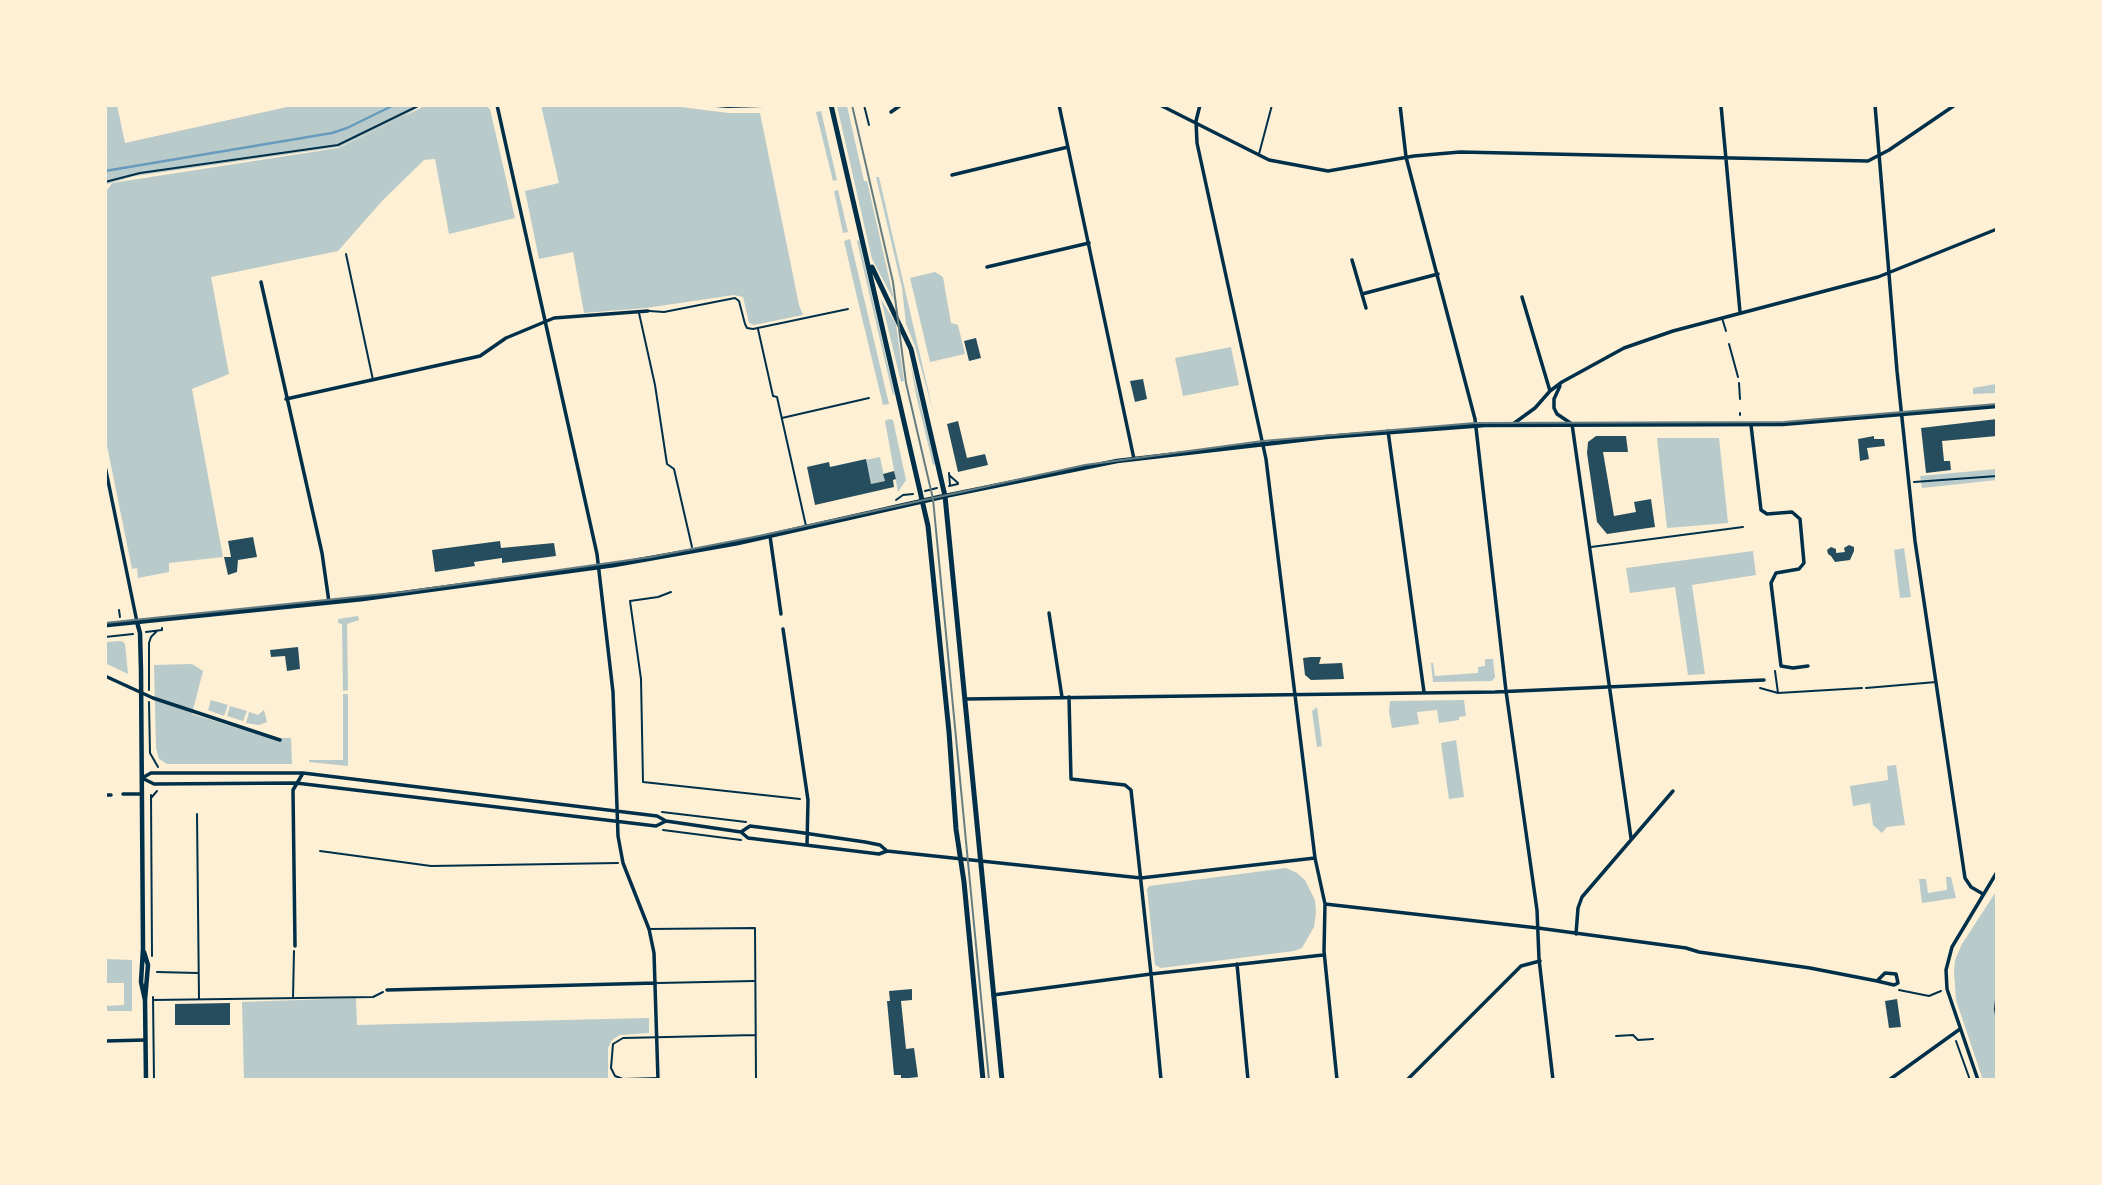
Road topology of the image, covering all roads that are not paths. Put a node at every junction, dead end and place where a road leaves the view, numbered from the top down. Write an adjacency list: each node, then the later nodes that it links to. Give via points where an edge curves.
1 (497, 105): 39 (street)
2 (702, 105): 3 (lane)
3 (799, 105)
4 (831, 105): 25 (main road)
5 (901, 105): 14 (street)
6 (1059, 105): 16 (street)
7 (1160, 105): 15 (street)
8 (1200, 105): 15 (street)
9 (1272, 105): 18 (lane)
10 (1400, 105): 19 (street)
11 (1721, 105): 20 (street)
12 (1875, 105): 17 (street)
13 (1955, 105): 17 (street)
14 (891, 112)
15 (1196, 123): 18 (street); 57 (street)
16 (1068, 147): 21 (street); 23 (street)
17 (1880, 154): 20 (street, via 1868,161); 28 (street)
18 (1258, 155): 19 (street, via 1328,171)
19 (1406, 158): 20 (street, via 1466,152); 29 (street)
20 (1726, 158): 37 (street)
21 (952, 175)
22 (1997, 229): 28 (street)
23 (1089, 243): 27 (street); 58 (street)
24 (346, 254): 44 (lane)
25 (867, 255): 60 (main road, via 912,354 947,486); 61 (main road)
26 (1352, 260): 31 (street)
27 (987, 267)
28 (1888, 273): 37 (street); 50 (street)
29 (1438, 274): 31 (street); 54 (street)
30 (261, 282): 48 (street)
31 (1362, 294): 33 (street)
32 (1522, 297): 46 (street)
33 (1366, 308)
34 (848, 309): 40 (lane)
35 (648, 311): 36 (street); 40 (lane, via 735,298 747,328)
36 (639, 312): 39 (street); 66 (lane, via 656,384 667,464 674,469)
37 (1740, 313): 38 (street)
38 (1722, 318): 41 (lane); 45 (street, via 1624,348)
39 (547, 320): 44 (street, via 506,338 480,356); 67 (street)
40 (758, 328): 51 (lane)
41 (1726, 331)
42 (1729, 344): 43 (lane)
43 (1738, 377)
44 (373, 381): 48 (street)
45 (1562, 382): 46 (street); 53 (street, via 1554,408)
46 (1550, 391): 52 (street)
47 (869, 398): 51 (lane)
48 (286, 399): 68 (street)
49 (1997, 406): 50 (street)
50 (1901, 415): 55 (street); 77 (street)
51 (782, 418): 63 (lane)
52 (1513, 424): 53 (street); 54 (street)
53 (1572, 424): 55 (street); 65 (street)
54 (1476, 425): 56 (street); 80 (street)
55 (1751, 425): 74 (street, via 1761,510 1767,514 1792,512 1800,519 1804,563 1799,569 1776,573 1771,583 1782,666)
56 (1388, 432): 57 (street); 82 (street)
57 (1264, 443): 58 (street); 83 (street)
58 (1134, 459): 60 (street)
59 (105, 466): 71 (street)
60 (945, 496): 61 (main road); 86 (main road)
61 (923, 501): 63 (main road); 102 (main road, via 939,621)
62 (1744, 527): 65 (lane)
63 (806, 528): 64 (main road)
64 (769, 536): 66 (main road); 70 (street)
65 (1590, 547): 78 (street)
66 (692, 552): 67 (main road)
67 (598, 567): 68 (main road); 94 (street, via 613,692)
68 (329, 602): 71 (main road)
69 (1049, 613): 84 (street)
70 (781, 614)
71 (137, 622): 72 (main road); 81 (street)
72 (105, 625)
73 (783, 629): 98 (street, via 808,800)
74 (1808, 666)
75 (105, 676): 81 (street)
76 (1764, 680): 78 (street)
77 (1937, 682): 79 (lane); 107 (street, via 1965,878)
78 (1609, 686): 80 (street); 99 (street)
79 (1866, 688)
80 (1506, 691): 82 (street); 109 (street)
81 (140, 692): 87 (street); 89 (street)
82 (1424, 692): 83 (street)
83 (1295, 693): 85 (street); 103 (street)
84 (1062, 697): 85 (street); 86 (street)
85 (1069, 698): 106 (street, via 1070,777 1130,789)
86 (965, 699): 104 (main road)
87 (280, 740)
88 (303, 774): 89 (street, via 151,773); 90 (street); 94 (street)
89 (142, 778): 90 (street, via 151,783); 93 (street)
90 (296, 783): 95 (street); 112 (street)
91 (1673, 790): 99 (street)
92 (123, 794): 93 (street)
93 (142, 794): 125 (street)
94 (616, 811): 95 (street); 96 (street)
95 (617, 821): 96 (street, via 656,826); 110 (street, via 623,863)
96 (666, 821): 97 (street)
97 (741, 832): 98 (street, via 750,827); 100 (street, via 748,838)
98 (807, 834): 100 (street); 101 (street, via 880,845)
99 (1632, 838): 111 (street, via 1580,900)
100 (807, 845): 101 (street, via 878,854)
101 (887, 851): 102 (street)
102 (959, 859): 104 (street); 130 (main road)
103 (1315, 859): 106 (street); 108 (street)
104 (981, 861): 106 (street); 121 (main road)
105 (1997, 872): 107 (street)
106 (1140, 878): 116 (street)
107 (1983, 894): 122 (street, via 1952,947 1947,967 1944,990)
108 (1325, 904): 109 (street); 113 (street)
109 (1538, 928): 111 (street); 114 (street)
110 (649, 929): 117 (lane, via 755,928); 119 (street)
111 (1576, 934): 118 (street)
112 (295, 946)
113 (1324, 955): 115 (street); 134 (street)
114 (1540, 961): 135 (street, via 1521,966); 136 (street)
115 (1237, 964): 116 (street); 133 (street)
116 (1151, 974): 121 (street); 132 (street)
117 (755, 981): 119 (lane); 123 (lane)
118 (1877, 981): 118 (street, via 1894,985 1899,979 1888,972)
119 (656, 983): 120 (street); 124 (street)
120 (387, 990)
121 (993, 995): 131 (main road)
122 (1960, 1029): 137 (street); 138 (street)
123 (756, 1035): 124 (lane); 129 (lane)
124 (657, 1037): 127 (street); 127 (lane, via 621,1038 610,1050 611,1069 617,1077)
125 (145, 1040): 126 (street); 128 (street)
126 (105, 1041)
127 (658, 1079)
128 (146, 1080)
129 (756, 1080)
130 (983, 1080)
131 (1002, 1080)
132 (1161, 1080)
133 (1248, 1080)
134 (1337, 1080)
135 (1407, 1080)
136 (1553, 1080)
137 (1889, 1080)
138 (1978, 1080)

